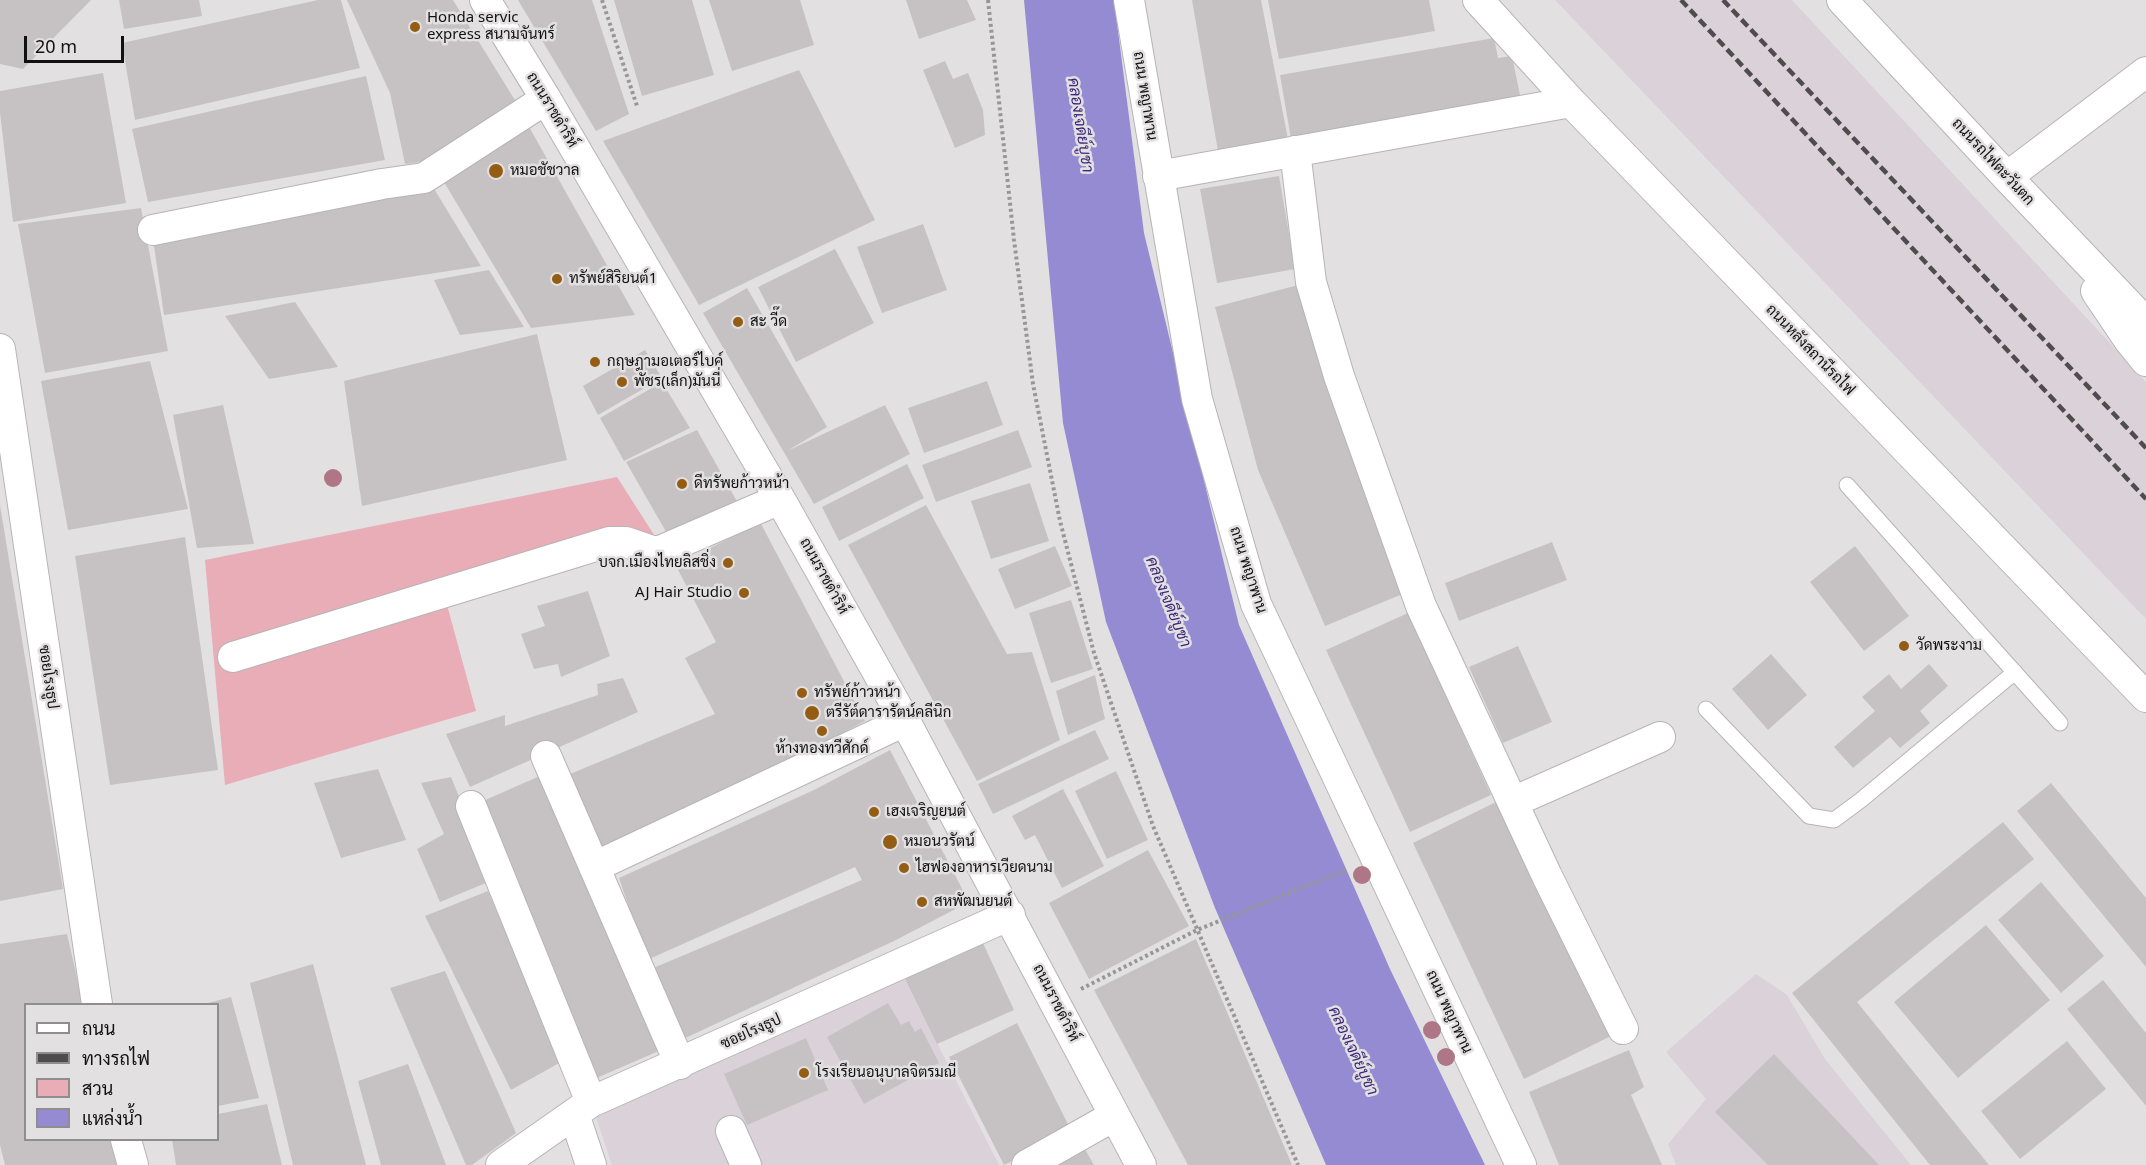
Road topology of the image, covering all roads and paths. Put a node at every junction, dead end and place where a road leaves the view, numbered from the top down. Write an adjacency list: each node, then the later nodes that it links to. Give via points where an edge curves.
1 (485, 0): 8 (street, ถนนราชดำริห์)
2 (602, 0): 10 (path)
3 (988, 0): 34 (path, via 1033,384 1060,521 1094,653 1153,826)
4 (1129, 0): 12 (street, ถนน พญาพาน)
5 (1478, 0): 9 (street, ถนนหลังสถานีรถไฟ)
6 (1842, 0): 13 (street, ถนนรถไฟตะวันตก)
7 (2146, 72): 13 (street)
8 (546, 99): 15 (street, via 424,178); 20 (street, ถนนราชดำริห์)
9 (1571, 102): 11 (street); 23 (street, ถนนหลังสถานีรถไฟ)
10 (637, 106)
11 (1295, 151): 12 (street); 29 (street, via 1311,282 1339,376 1421,606)
12 (1158, 176): 50 (street, ถนน พญาพาน, via 1197,399 1256,604)
13 (2007, 177): 14 (street, ถนนรถไฟตะวันตก)
14 (2049, 221): 16 (street, ถนนรถไฟตะวันตก); 18 (street)
15 (153, 230)
16 (2146, 323)
17 (0, 349): 36 (street, ซอยโรงธูป)
18 (2146, 361)
19 (1847, 485): 22 (lane)
20 (780, 499): 21 (street, via 660,551 609,542); 25 (street, ถนนราชดำริห์)
21 (233, 657)
22 (2014, 672): 24 (lane, via 1834,820 1809,816); 26 (lane)
23 (2146, 697)
24 (1706, 709)
25 (905, 721): 31 (street); 33 (street, ถนนราชดำริห์)
26 (2060, 723)
27 (1660, 737): 29 (street)
28 (546, 756): 31 (street)
29 (1513, 802): 37 (street)
30 (471, 806): 39 (street)
31 (594, 867): 38 (street)
32 (1349, 869): 34 (path)
33 (1010, 915): 35 (street, ถนนราชดำริห์); 38 (street, ซอยโรงธูป)
34 (1197, 930): 35 (path); 49 (path)
35 (1055, 1002): 40 (street, ถนนราชดำริห์)
36 (97, 1003)
37 (1623, 1029)
38 (680, 1064): 39 (street, ซอยโรงธูป)
39 (582, 1108): 44 (street, ซอยโรงธูป); 45 (street)
40 (1114, 1116): 47 (street); 48 (street, ถนนราชดำริห์)
41 (731, 1131): 46 (street)
42 (126, 1141): 43 (street)
43 (133, 1165)
44 (501, 1165)
45 (591, 1165)
46 (746, 1165)
47 (1027, 1165)
48 (1142, 1165)
49 (1298, 1165)
50 (1521, 1165)

